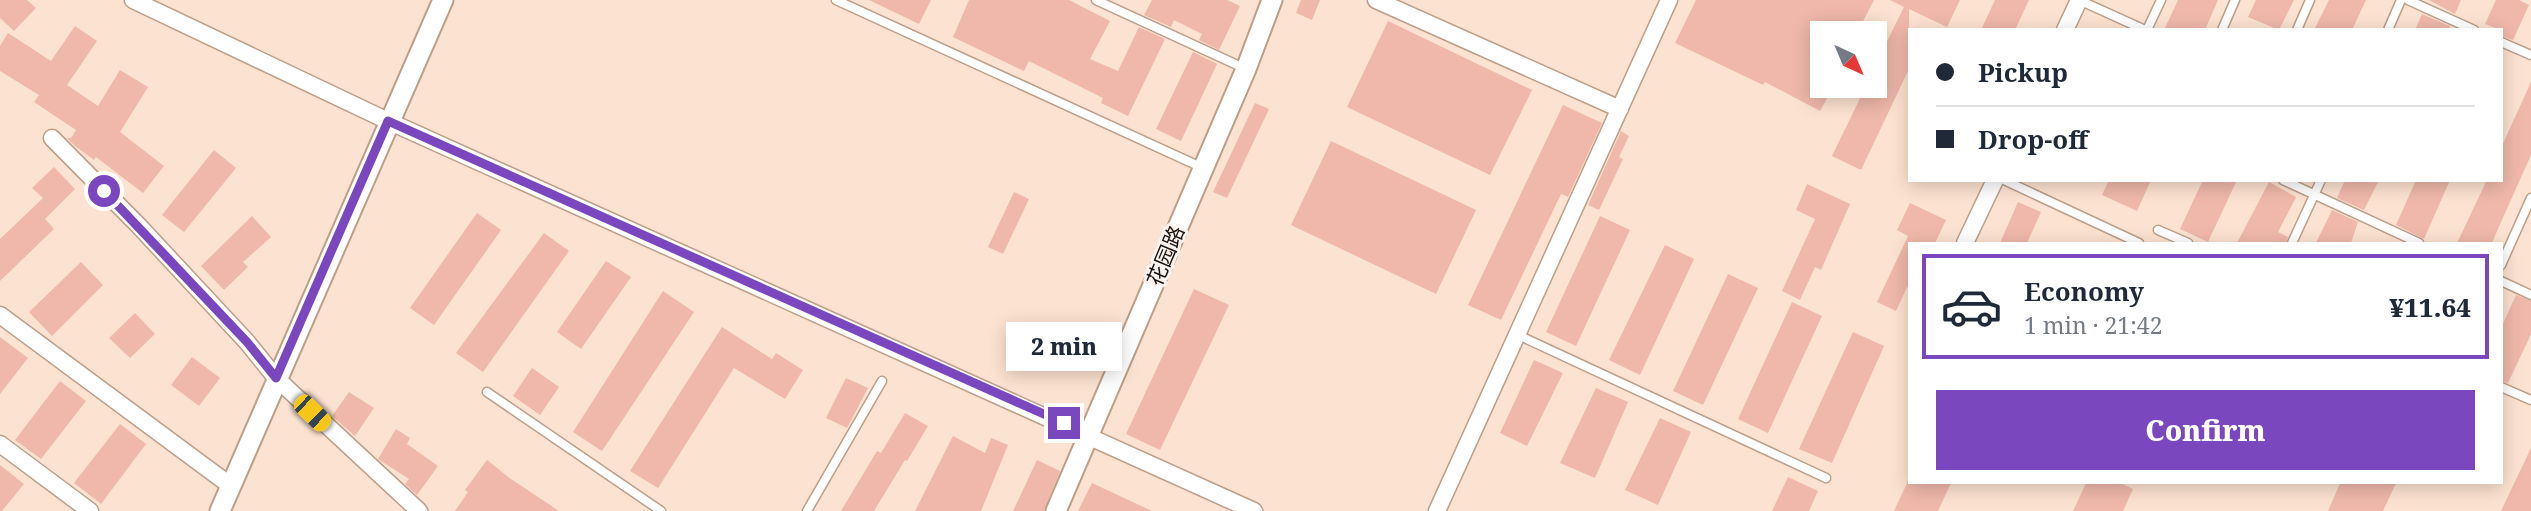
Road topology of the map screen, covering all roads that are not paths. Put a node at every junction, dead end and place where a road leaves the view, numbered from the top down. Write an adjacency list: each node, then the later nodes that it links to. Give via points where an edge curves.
1 (133, 0): 25 (street)
2 (443, 0): 25 (street)
3 (836, 0): 27 (lane)
4 (1096, 0): 23 (lane)
5 (1272, 0): 23 (street, 花园路)
6 (1376, 0): 24 (street)
7 (1669, 0): 24 (street)
8 (2079, 0): 14 (street); 15 (lane)
9 (2161, 0): 16 (lane)
10 (2235, 0): 17 (lane)
11 (2311, 0): 18 (lane)
12 (2401, 0): 19 (lane)
13 (2408, 0): 20 (lane)
14 (2066, 28)
15 (2142, 28)
16 (2147, 28)
17 (2223, 28)
18 (2298, 28)
19 (2389, 28)
20 (2470, 28)
21 (2503, 43): 22 (lane)
22 (2531, 55)
23 (1246, 69): 27 (street, 花园路)
24 (1620, 109): 44 (street)
25 (388, 121): 45 (street); 50 (street)
26 (52, 138): 45 (street, via 139,226)
27 (1203, 168): 50 (street, 花园路)
28 (1994, 182): 35 (street)
29 (2008, 182): 36 (lane)
30 (2287, 182): 32 (lane)
31 (2319, 182): 32 (lane)
32 (2314, 195): 38 (lane); 39 (lane)
33 (2531, 198): 40 (lane)
34 (2158, 230): 37 (lane)
35 (1965, 242)
36 (2137, 242)
37 (2186, 242)
38 (2292, 242)
39 (2417, 242)
40 (2503, 261)
41 (2503, 282): 42 (lane)
42 (2531, 295)
43 (0, 315): 53 (street)
44 (1518, 335): 52 (lane); 61 (street)
45 (276, 378): 53 (street); 56 (street)
46 (882, 381): 58 (lane)
47 (2503, 388): 49 (lane)
48 (487, 393): 57 (lane)
49 (2531, 400)
50 (1089, 435): 59 (street, 花园路); 60 (street)
51 (0, 444): 54 (street)
52 (1826, 478)
53 (231, 486): 55 (street)
54 (90, 511)
55 (220, 511)
56 (419, 511)
57 (661, 511)
58 (807, 511)
59 (1056, 511)
60 (1254, 511)
61 (1437, 511)

